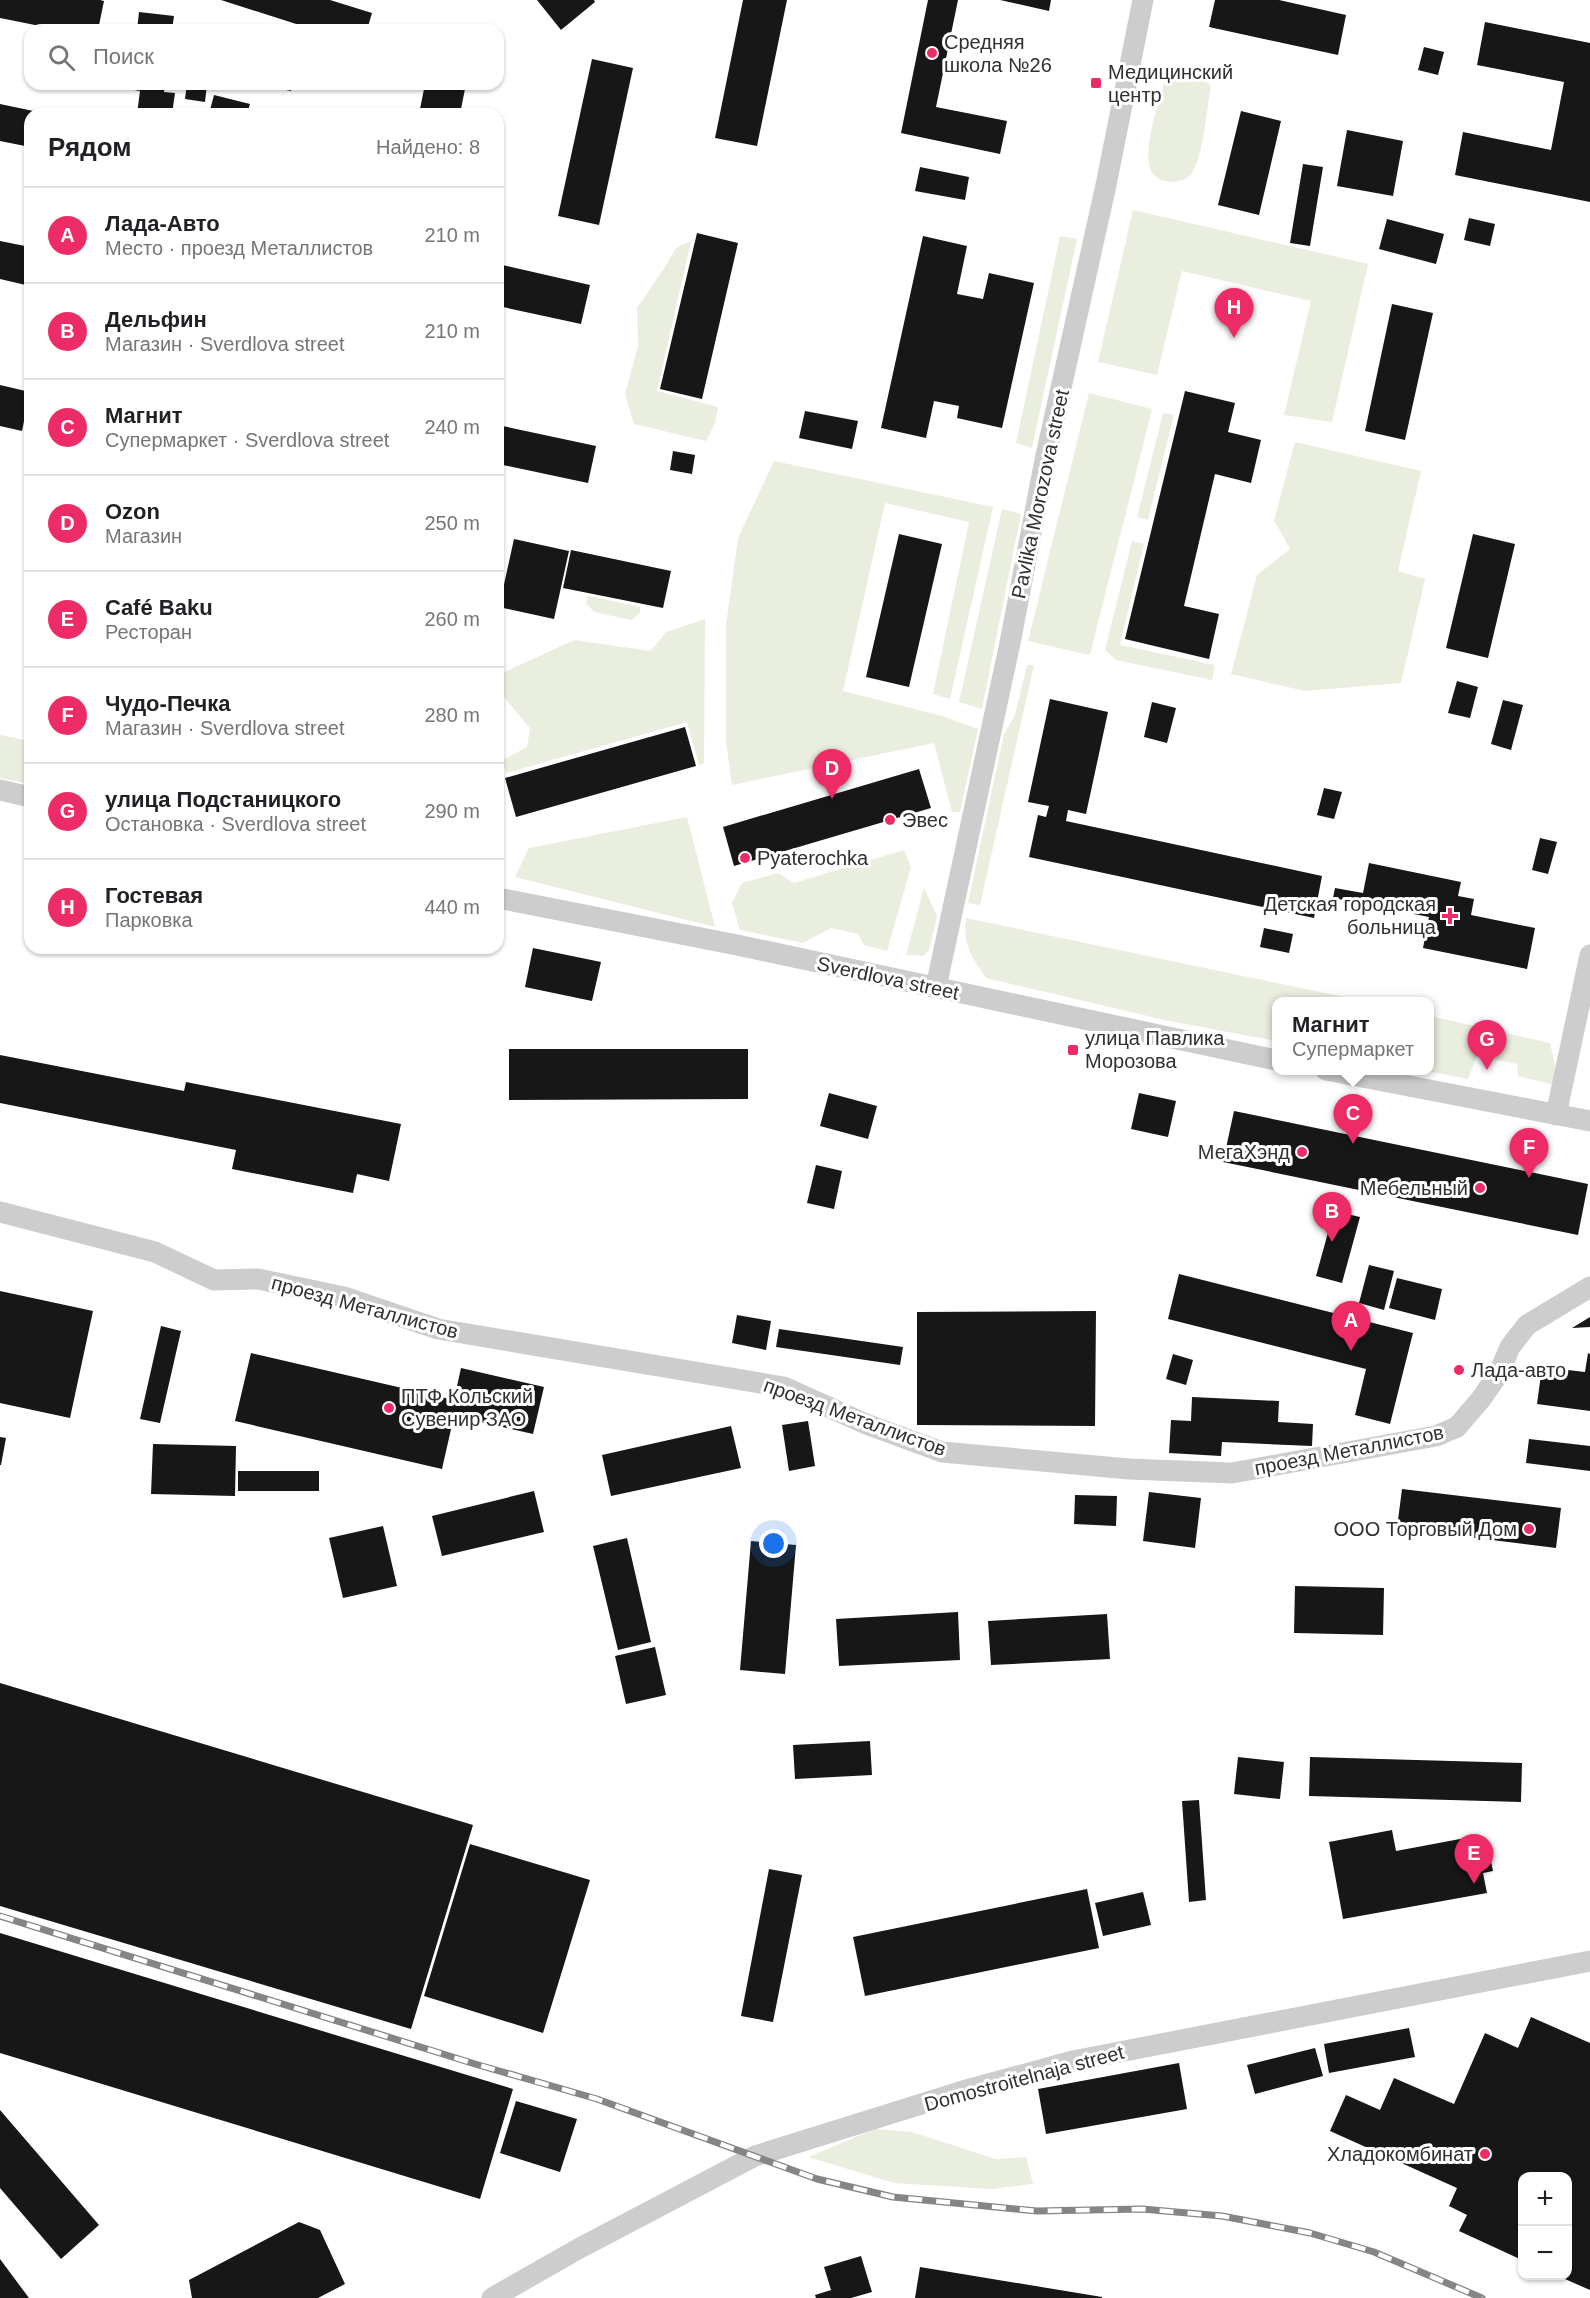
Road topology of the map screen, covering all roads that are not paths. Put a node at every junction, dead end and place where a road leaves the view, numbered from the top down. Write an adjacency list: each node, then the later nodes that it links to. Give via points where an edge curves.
1 (1143, 0): 6 (street, Pavlika Morozova street)
2 (0, 790): 3 (street)
3 (24, 796)
4 (504, 899): 6 (street, Sverdlova street)
5 (1590, 955): 9 (street)
6 (936, 987): 7 (street, Sverdlova street)
7 (1272, 1059)
8 (1347, 1075): 9 (street)
9 (1556, 1115): 10 (street)
10 (1590, 1121)
11 (0, 1212): 12 (street, проезд Металлистов, via 155,1252 214,1280 258,1279 344,1297 438,1329 784,1387 866,1424 942,1452 1232,1473 1436,1436 1458,1427 1499,1373 1510,1347 1527,1325)
12 (1590, 1287)
13 (1590, 1961): 14 (street, Domostroitelnaja street, via 1073,2061 963,2091 755,2156)
14 (492, 2298)

